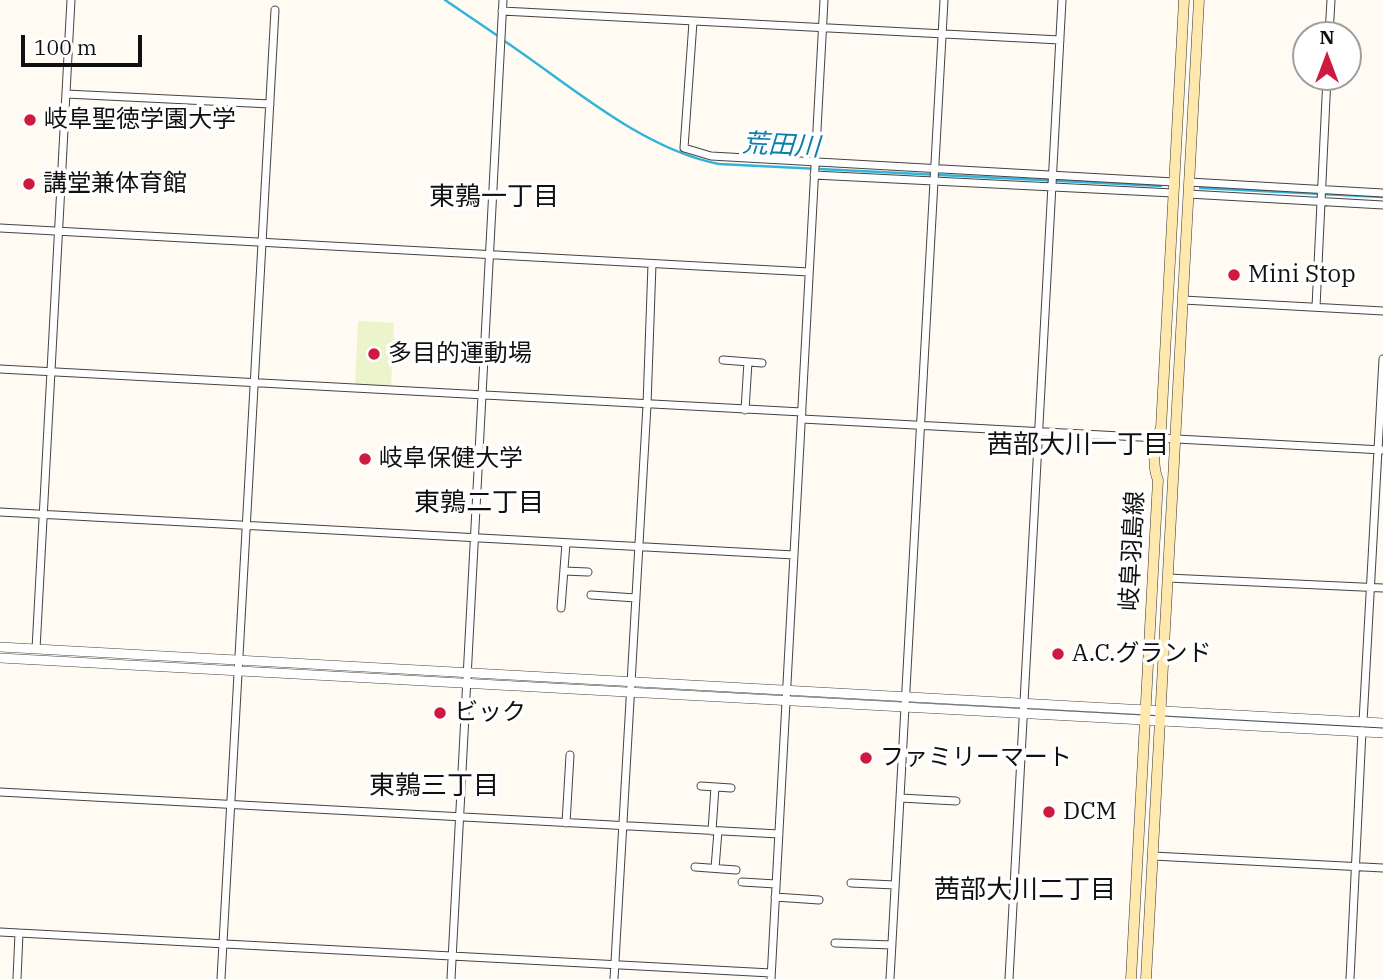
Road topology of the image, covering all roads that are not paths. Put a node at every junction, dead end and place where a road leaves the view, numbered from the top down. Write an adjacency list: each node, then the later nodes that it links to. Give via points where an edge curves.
1 (503, 0): 10 (street)
2 (824, 0): 13 (street)
3 (944, 0): 14 (street)
4 (1062, 0): 15 (street)
5 (1184, 0): 23 (main road, 岐阜羽島線)
6 (1199, 0): 22 (main road, 岐阜羽島線)
7 (1331, 0): 11 (street)
8 (71, 4): 17 (street)
9 (275, 10): 18 (street)
10 (502, 11): 12 (street); 31 (street)
11 (1330, 21)
12 (693, 22): 13 (street); 19 (street, via 684,148 711,156)
13 (822, 29): 14 (street); 19 (street)
14 (942, 35): 15 (street); 20 (street)
15 (1060, 40): 21 (street)
16 (1326, 91): 26 (street)
17 (66, 94): 18 (street); 29 (street)
18 (270, 104): 30 (street)
19 (814, 168): 20 (street); 20 (street); 33 (street)
20 (934, 175): 21 (street); 21 (street); 48 (street)
21 (1052, 181): 23 (street); 23 (street); 49 (street)
22 (1189, 182): 25 (main road, 岐阜羽島線); 26 (street)
23 (1174, 187): 50 (main road, 岐阜羽島線)
24 (1383, 193): 26 (street)
25 (1188, 194): 26 (street); 34 (main road, 岐阜羽島線)
26 (1322, 195): 27 (street); 35 (street)
27 (1383, 205)
28 (0, 229): 29 (street)
29 (58, 232): 30 (street); 42 (street)
30 (261, 243): 31 (street); 43 (street)
31 (490, 255): 32 (street); 44 (street)
32 (652, 264): 33 (street); 45 (street)
33 (809, 272): 47 (street)
34 (1182, 300): 35 (street); 51 (main road, 岐阜羽島線)
35 (1316, 307): 36 (street)
36 (1383, 311)
37 (1383, 359): 52 (street)
38 (723, 360): 39 (street)
39 (748, 362): 40 (street); 46 (street)
40 (762, 363)
41 (0, 369): 42 (street)
42 (51, 372): 43 (street); 54 (street)
43 (254, 383): 44 (street); 55 (street)
44 (483, 396): 45 (street); 56 (street)
45 (647, 405): 46 (street); 58 (street)
46 (745, 410): 47 (street)
47 (802, 415): 48 (street); 59 (street)
48 (919, 424): 49 (street); 77 (street)
49 (1039, 430): 50 (street); 78 (street)
50 (1157, 437): 51 (street); 81 (main road, 岐阜羽島線)
51 (1175, 438): 52 (street); 62 (main road, 岐阜羽島線)
52 (1381, 450): 63 (street)
53 (0, 512): 54 (street)
54 (43, 514): 55 (street); 69 (street)
55 (247, 525): 56 (street); 71 (street)
56 (475, 539): 57 (street); 72 (street)
57 (566, 543): 58 (street); 60 (street)
58 (639, 547): 59 (street); 66 (street)
59 (794, 555): 75 (street)
60 (564, 571): 61 (street); 67 (street)
61 (588, 572)
62 (1168, 578): 63 (street); 79 (main road, 岐阜羽島線)
63 (1371, 588): 64 (street); 84 (street)
64 (1383, 588)
65 (591, 595): 66 (street)
66 (636, 598): 74 (street)
67 (561, 608)
68 (0, 647): 69 (street)
69 (36, 649): 71 (street)
70 (0, 658): 71 (street)
71 (239, 665): 72 (street); 73 (street); 93 (street)
72 (467, 671): 73 (street); 74 (street)
73 (467, 682): 74 (street); 94 (street)
74 (631, 686): 75 (street); 76 (street); 96 (street)
75 (787, 690): 76 (street); 77 (street)
76 (786, 700): 77 (street); 98 (street)
77 (905, 701): 78 (street); 80 (street); 91 (street)
78 (1024, 703): 80 (street); 81 (street)
79 (1161, 711): 81 (street); 82 (main road, 岐阜羽島線); 84 (street)
80 (1023, 714): 81 (street); 124 (street)
81 (1145, 715): 82 (street); 125 (main road, 岐阜羽島線)
82 (1161, 722): 84 (street); 99 (main road, 岐阜羽島線)
83 (1383, 723): 84 (street)
84 (1362, 727): 85 (street); 100 (street)
85 (1383, 733)
86 (570, 755): 95 (street)
87 (701, 786): 88 (street)
88 (715, 787): 89 (street); 97 (street)
89 (731, 788)
90 (0, 792): 93 (street)
91 (900, 798): 92 (street); 108 (street)
92 (956, 801)
93 (231, 803): 94 (street); 114 (street)
94 (460, 816): 95 (street); 116 (street)
95 (566, 823): 96 (street)
96 (624, 826): 97 (street); 117 (street)
97 (715, 831): 98 (street); 103 (street)
98 (779, 834): 107 (street)
99 (1153, 856): 100 (street); 126 (main road, 岐阜羽島線)
100 (1355, 866): 102 (street); 127 (street)
101 (695, 867): 103 (street)
102 (1383, 868)
103 (715, 869): 104 (street)
104 (736, 870)
105 (742, 882): 107 (street)
106 (851, 883): 108 (street)
107 (776, 884): 109 (street)
108 (895, 885): 115 (street)
109 (775, 897): 110 (street); 118 (street)
110 (819, 900)
111 (0, 932): 112 (street)
112 (19, 933): 114 (street); 119 (street)
113 (835, 943): 115 (street)
114 (223, 944): 116 (street); 120 (street)
115 (892, 945): 123 (street)
116 (452, 957): 117 (street); 121 (street)
117 (615, 965): 118 (street); 122 (street)
118 (771, 976)
119 (17, 979)
120 (221, 979)
121 (451, 979)
122 (614, 979)
123 (890, 979)
124 (1009, 979)
125 (1131, 979)
126 (1146, 979)
127 (1350, 979)

